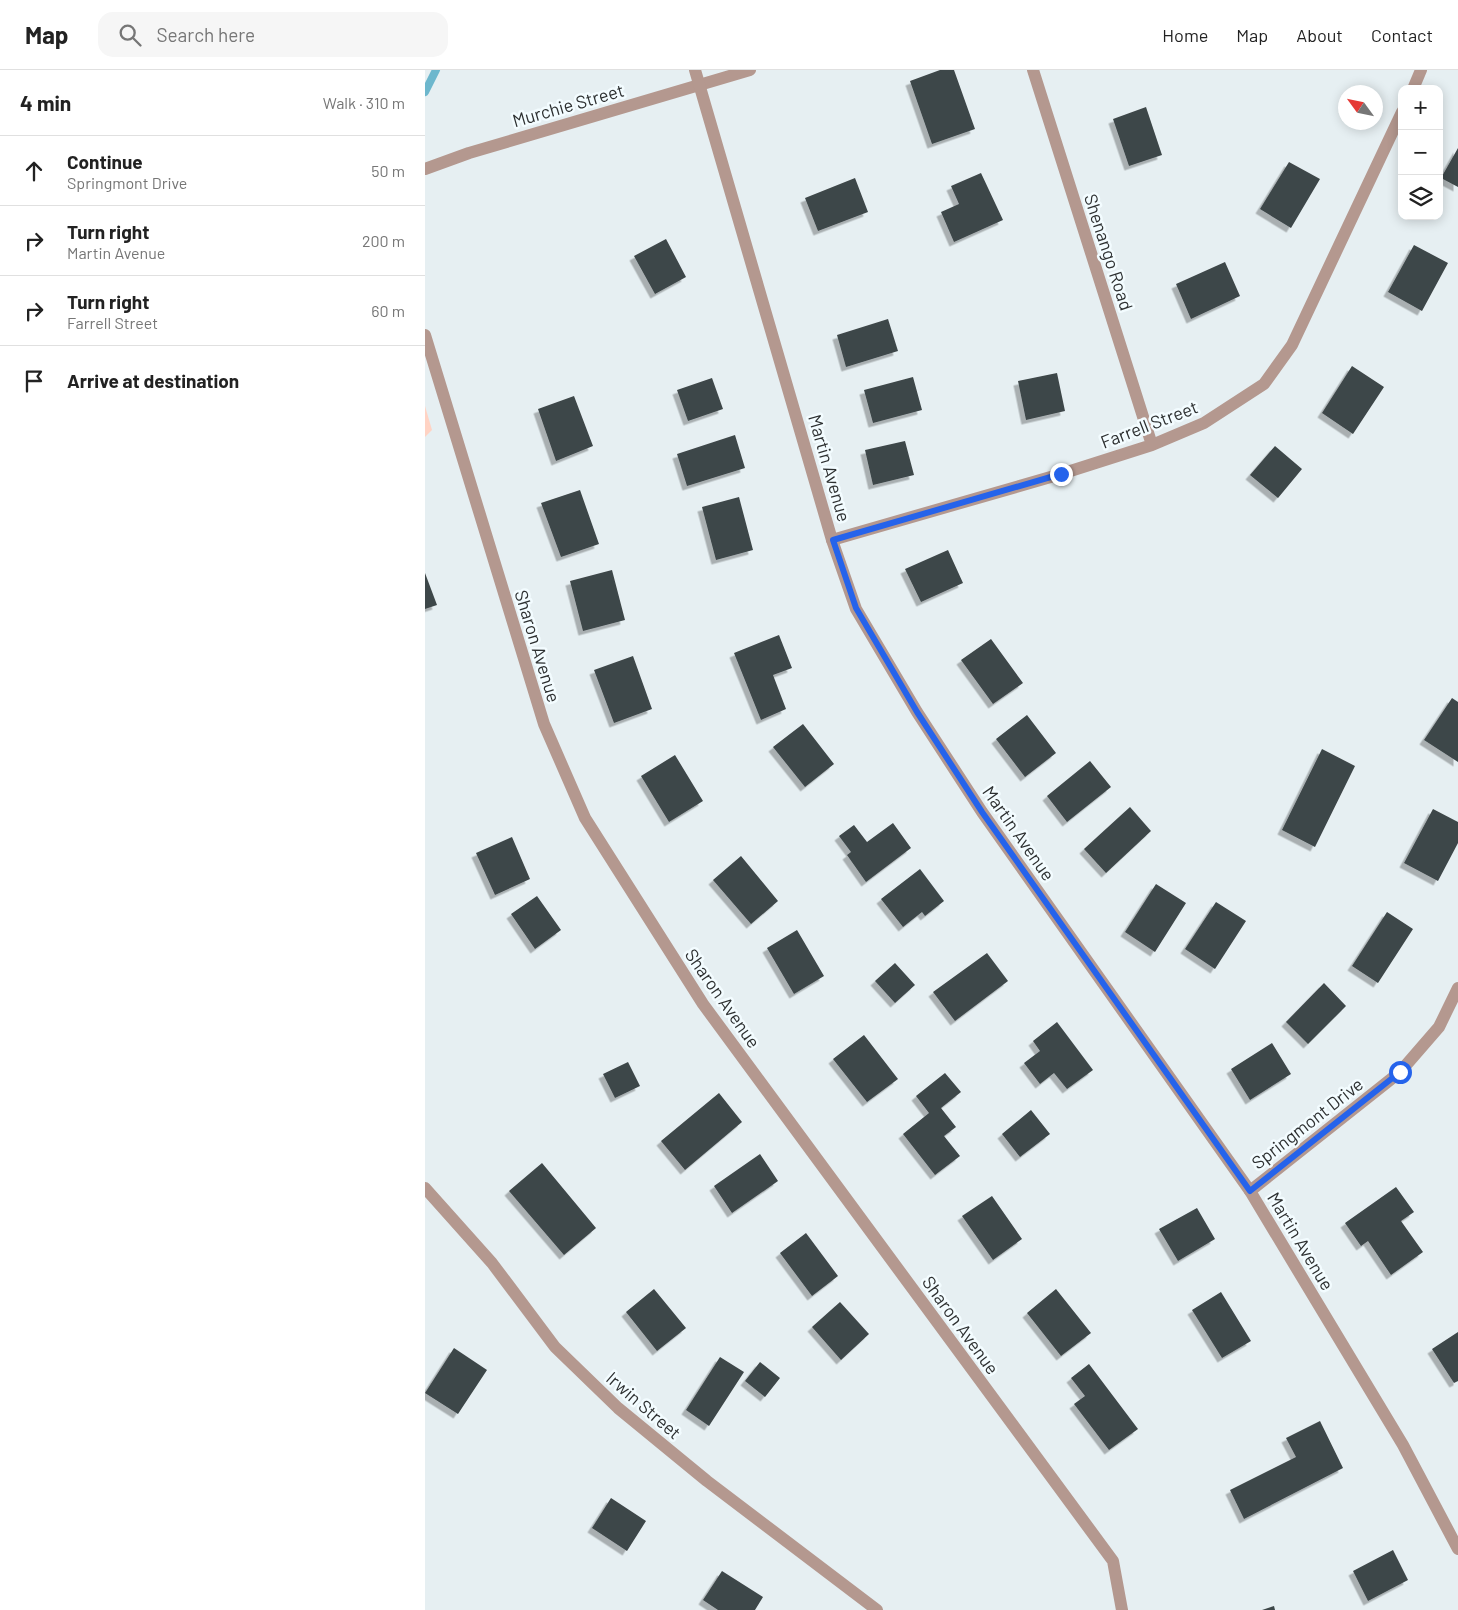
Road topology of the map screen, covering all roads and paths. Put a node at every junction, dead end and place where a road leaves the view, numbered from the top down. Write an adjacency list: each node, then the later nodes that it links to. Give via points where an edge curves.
1 (695, 70): 5 (street, Martin Avenue)
2 (750, 70): 5 (street, Murchie Street)
3 (1033, 70): 10 (street, Shenango Road)
4 (1421, 70): 6 (street)
5 (699, 85): 8 (street, Murchie Street); 11 (street, Martin Avenue)
6 (1415, 85)
7 (1398, 120): 10 (street, Farrell Street, via 1292,345 1264,384 1204,423)
8 (425, 169)
9 (425, 335): 17 (street, Sharon Avenue, via 544,724 585,818 703,1004 1113,1561)
10 (1152, 445): 11 (street, Farrell Street)
11 (833, 540): 14 (street, Martin Avenue, via 856,608 917,712 994,828)
12 (1458, 988): 14 (street, Springmont Drive, via 1439,1027 1400,1072)
13 (425, 1188): 16 (street, Irwin Street, via 492,1263 555,1347 618,1408 707,1481)
14 (1250, 1191): 15 (street, Martin Avenue, via 1403,1445)
15 (1458, 1549)
16 (877, 1610)
17 (1122, 1610)

